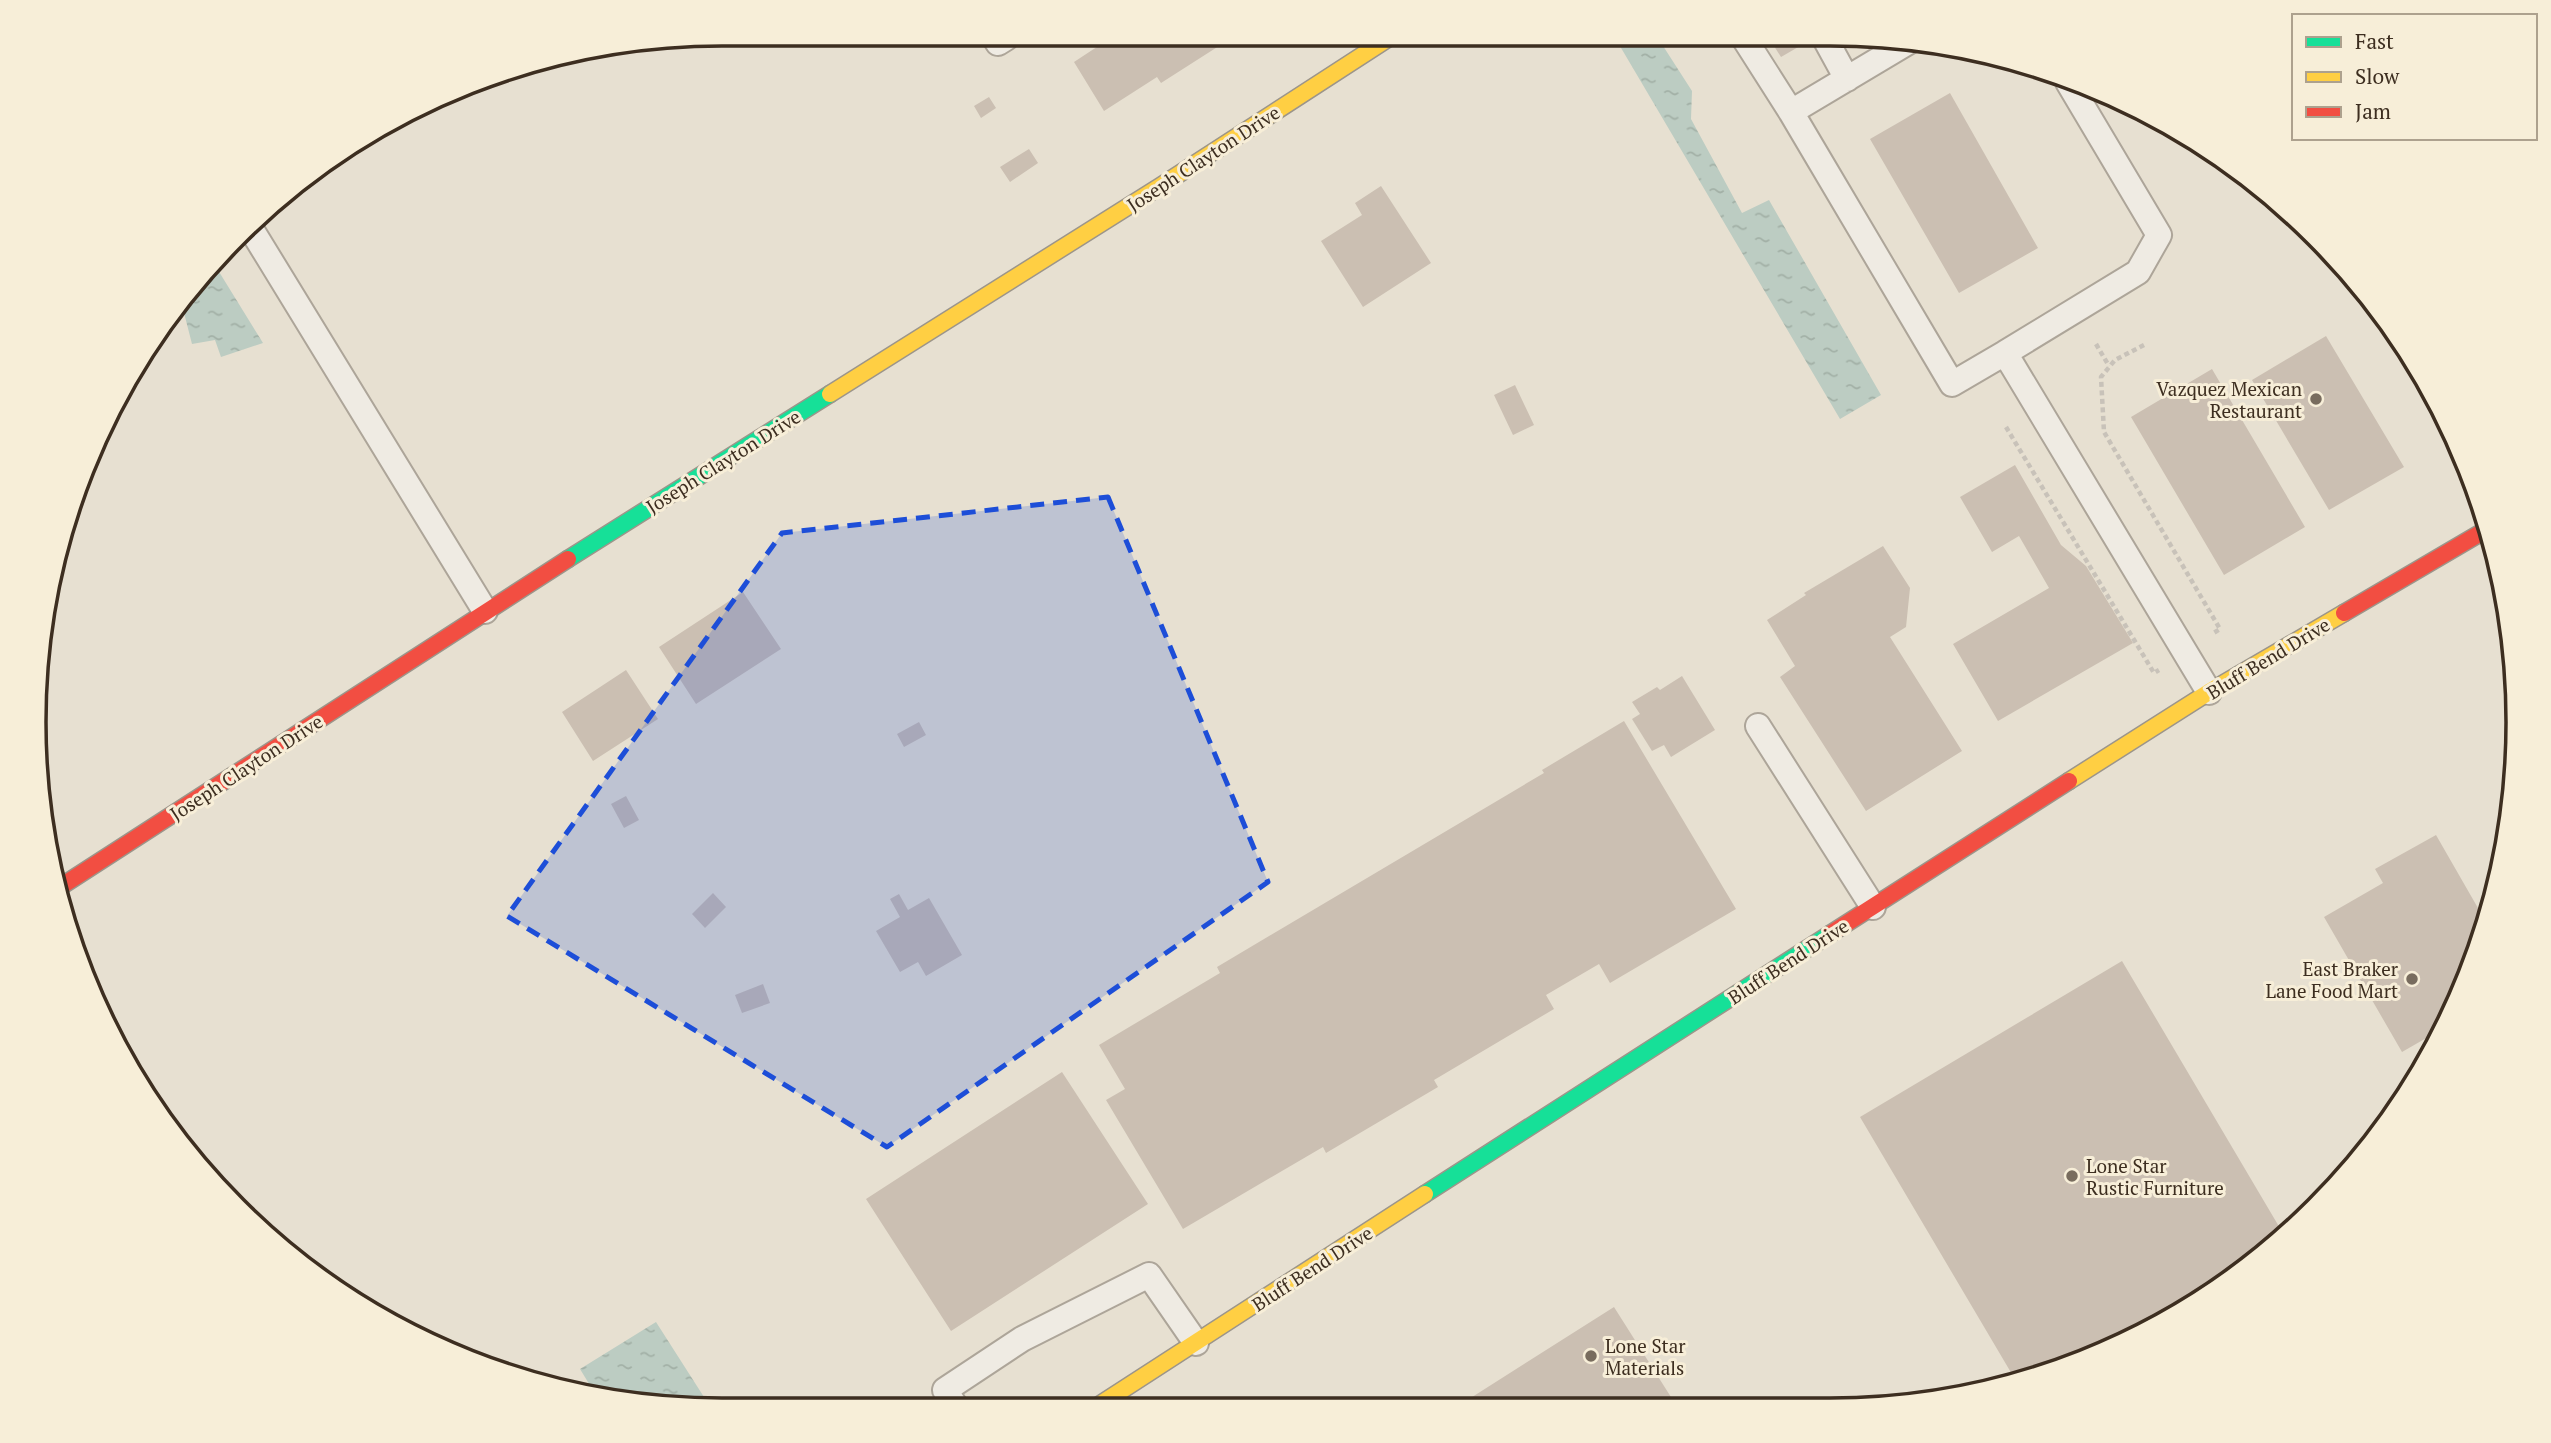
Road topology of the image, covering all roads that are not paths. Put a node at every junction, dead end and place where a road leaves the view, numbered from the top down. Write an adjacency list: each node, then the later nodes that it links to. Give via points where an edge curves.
1 (1377, 46): 11 (street, Joseph Clayton Drive)
2 (1749, 46): 7 (lane)
3 (1828, 46): 5 (lane)
4 (1892, 49): 5 (lane)
5 (1847, 79): 7 (lane)
6 (2074, 91): 9 (lane, via 2159,235 2138,272)
7 (1791, 112): 9 (lane, via 1952,384)
8 (254, 233): 11 (lane)
9 (2005, 353): 12 (lane)
10 (2478, 534): 12 (street, Bluff Bend Drive)
11 (485, 611): 14 (street, Joseph Clayton Drive)
12 (2210, 692): 15 (street, Bluff Bend Drive)
13 (1758, 726): 15 (lane)
14 (66, 883)
15 (1872, 907): 16 (street, Bluff Bend Drive)
16 (1196, 1343): 17 (lane, via 1149,1275 1022,1339 945,1390); 18 (street, Bluff Bend Drive)
17 (950, 1398)
18 (1110, 1398)

